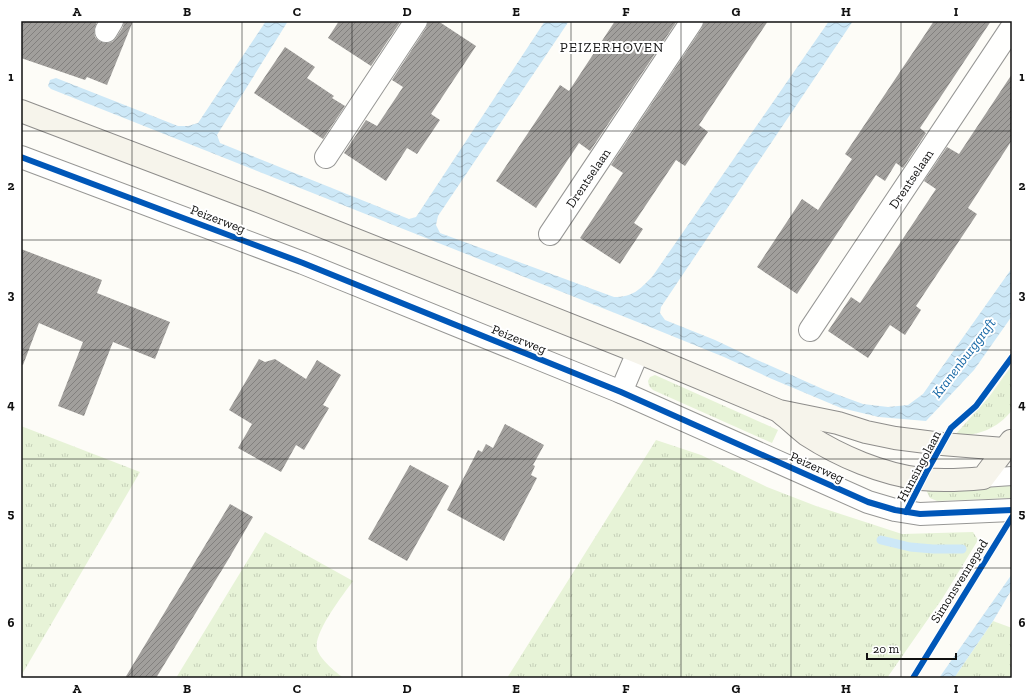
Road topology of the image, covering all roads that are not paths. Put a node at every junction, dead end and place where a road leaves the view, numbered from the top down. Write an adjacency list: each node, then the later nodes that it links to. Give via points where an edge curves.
1 (416, 21): 6 (street)
2 (692, 21): 7 (street, Drentselaan)
3 (1012, 27): 8 (street, Drentselaan)
4 (21, 111): 9 (street, Peizerweg, via 251,198)
5 (21, 157): 10 (street, Peizerweg, via 303,263)
6 (326, 157)
7 (550, 234)
8 (810, 330)
9 (638, 352): 10 (street); 11 (street, Peizerweg)
10 (621, 392): 15 (street, Peizerweg, via 868,502 920,514)
11 (779, 411): 12 (street, Peizerweg, via 895,438 942,444); 14 (street, Peizerweg, via 807,434 836,452 878,469 923,479)
12 (1009, 446): 14 (street)
13 (1012, 476): 14 (lane, Peizerweg)
14 (983, 478)
15 (1012, 510)

